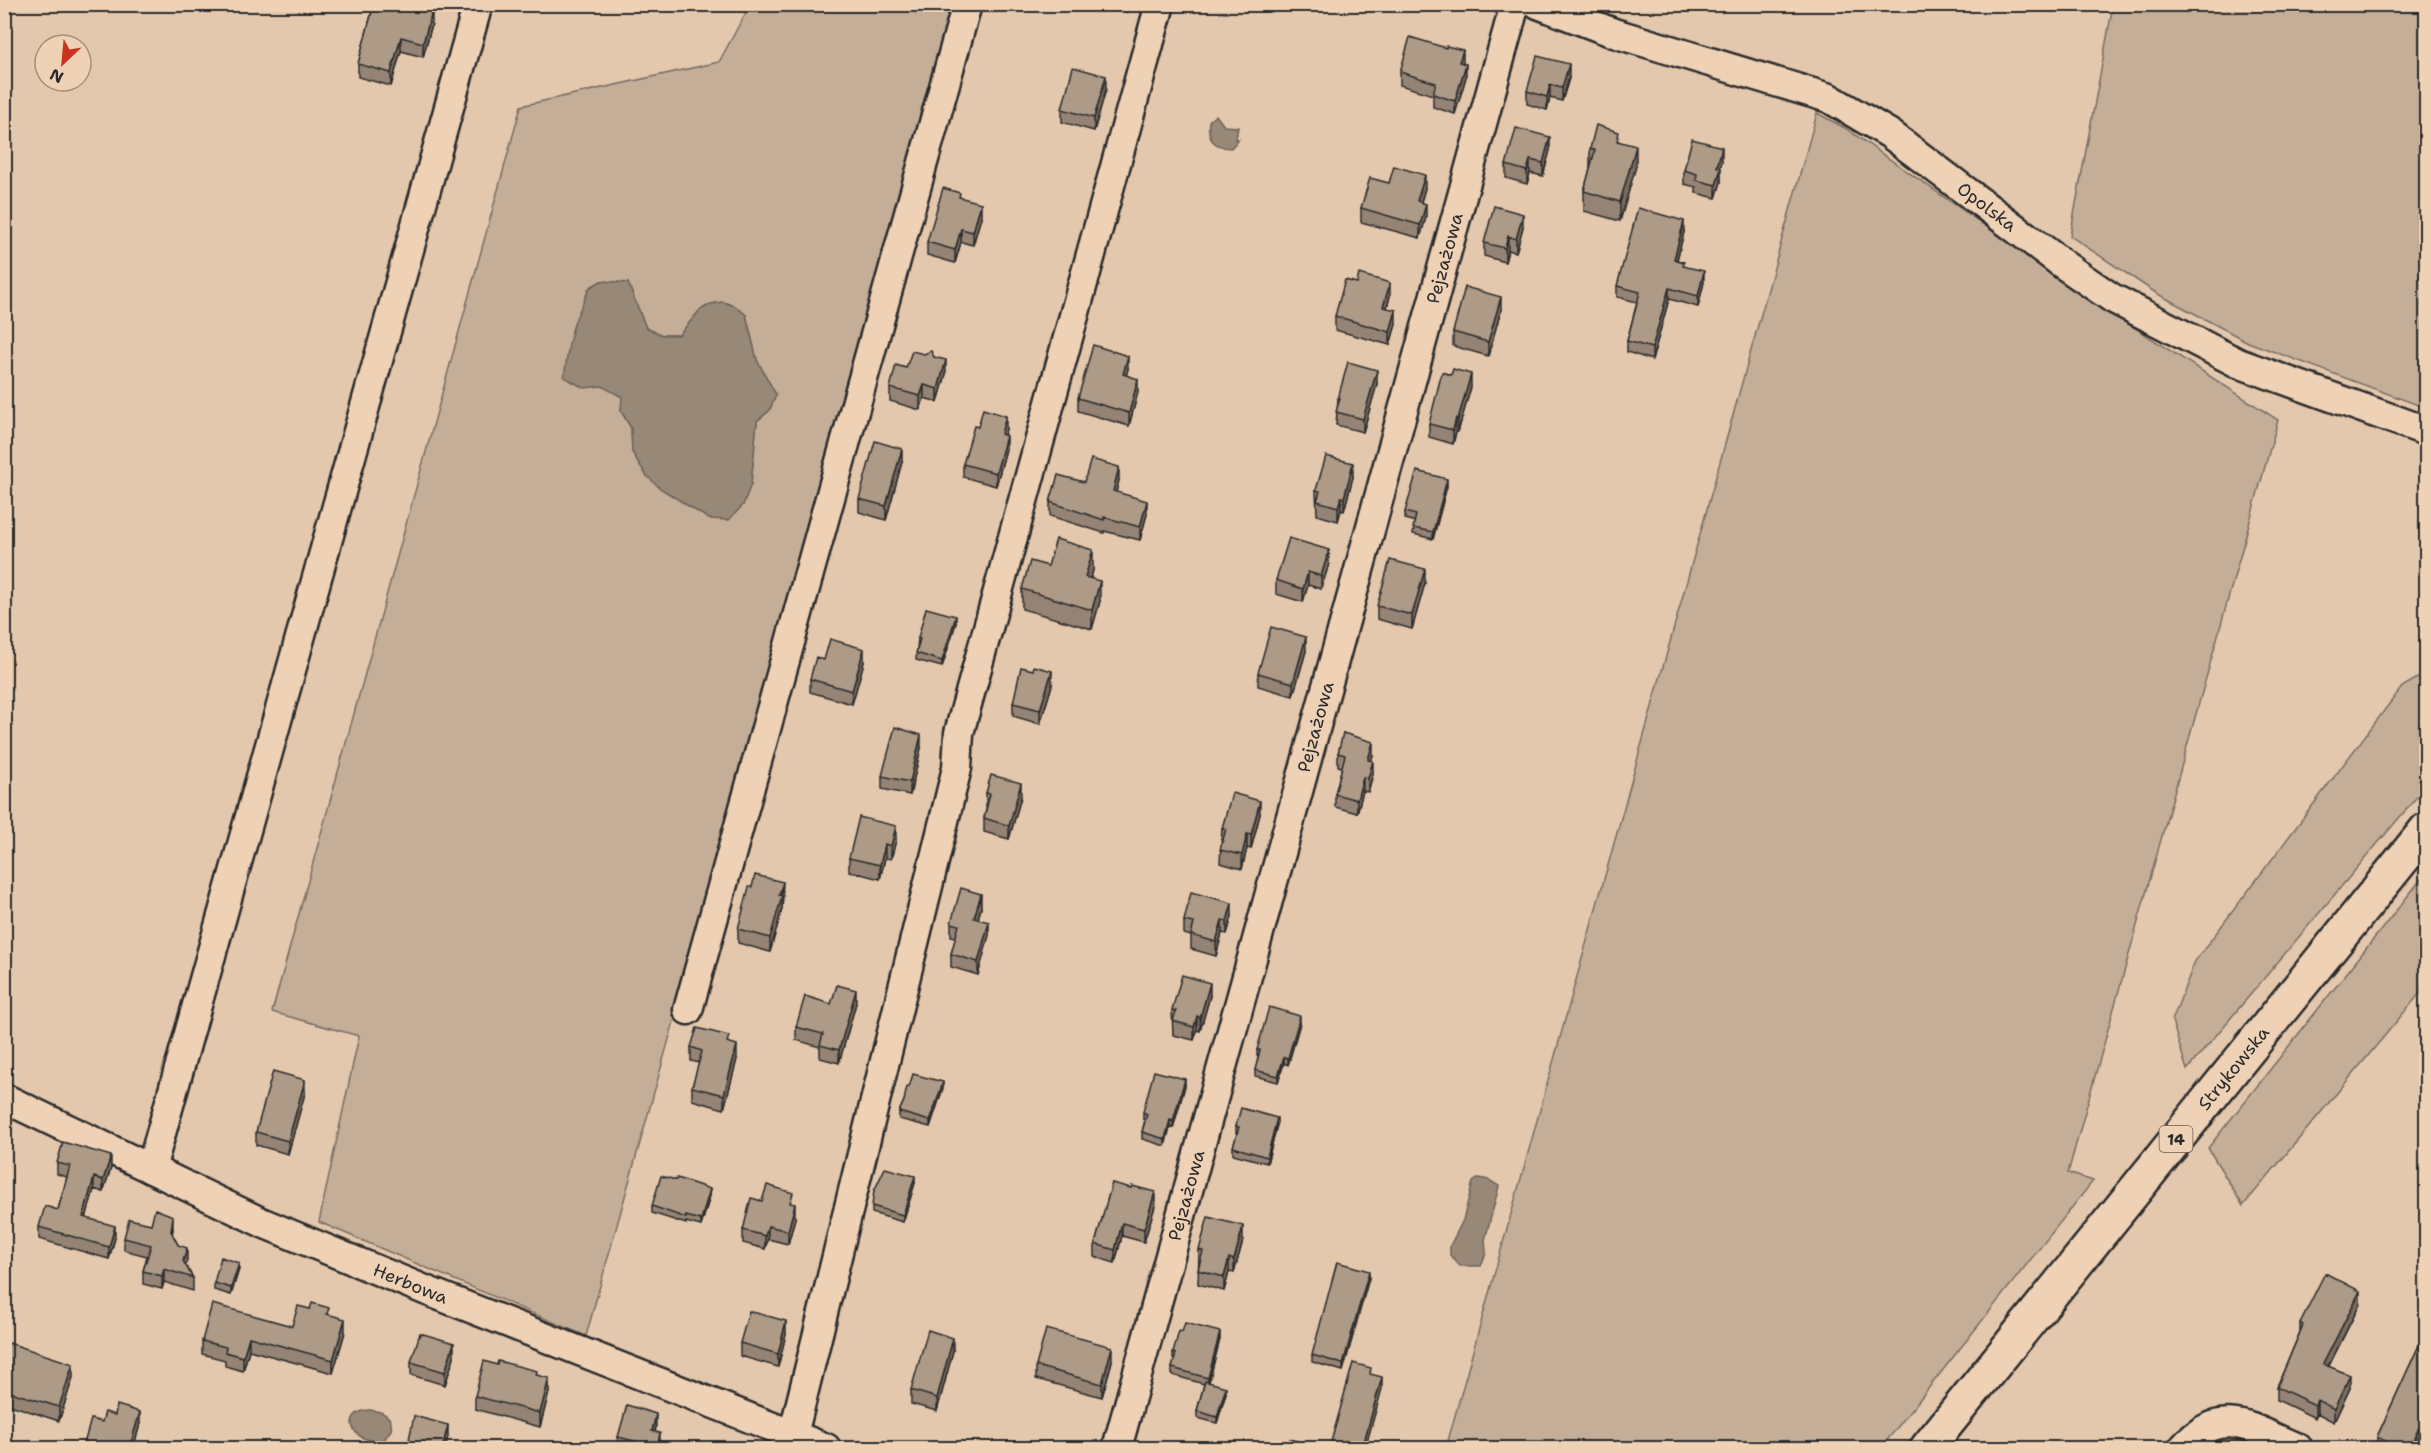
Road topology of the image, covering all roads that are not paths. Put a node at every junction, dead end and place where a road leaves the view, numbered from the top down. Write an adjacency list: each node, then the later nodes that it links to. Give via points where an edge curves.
1 (478, 4): 10 (street)
2 (967, 4): 8 (street)
3 (1160, 4): 11 (street, via 958,733 957,768)
4 (1515, 4): 13 (street, Pejzażowa)
5 (1538, 4): 6 (street, Opolska, via 1614,33 1829,98 1890,134 2112,298 2238,363)
6 (2427, 431)
7 (2427, 830): 14 (main road, Strykowska / 14)
8 (688, 1010)
9 (4, 1098): 10 (street, Herbowa)
10 (151, 1169): 11 (street, Herbowa, via 262,1223)
11 (793, 1435): 12 (street, Herbowa)
12 (826, 1449)
13 (1117, 1449)
14 (1927, 1449)
15 (2183, 1449): 16 (street, via 2204,1430 2223,1423 2239,1423)
16 (2298, 1449)

